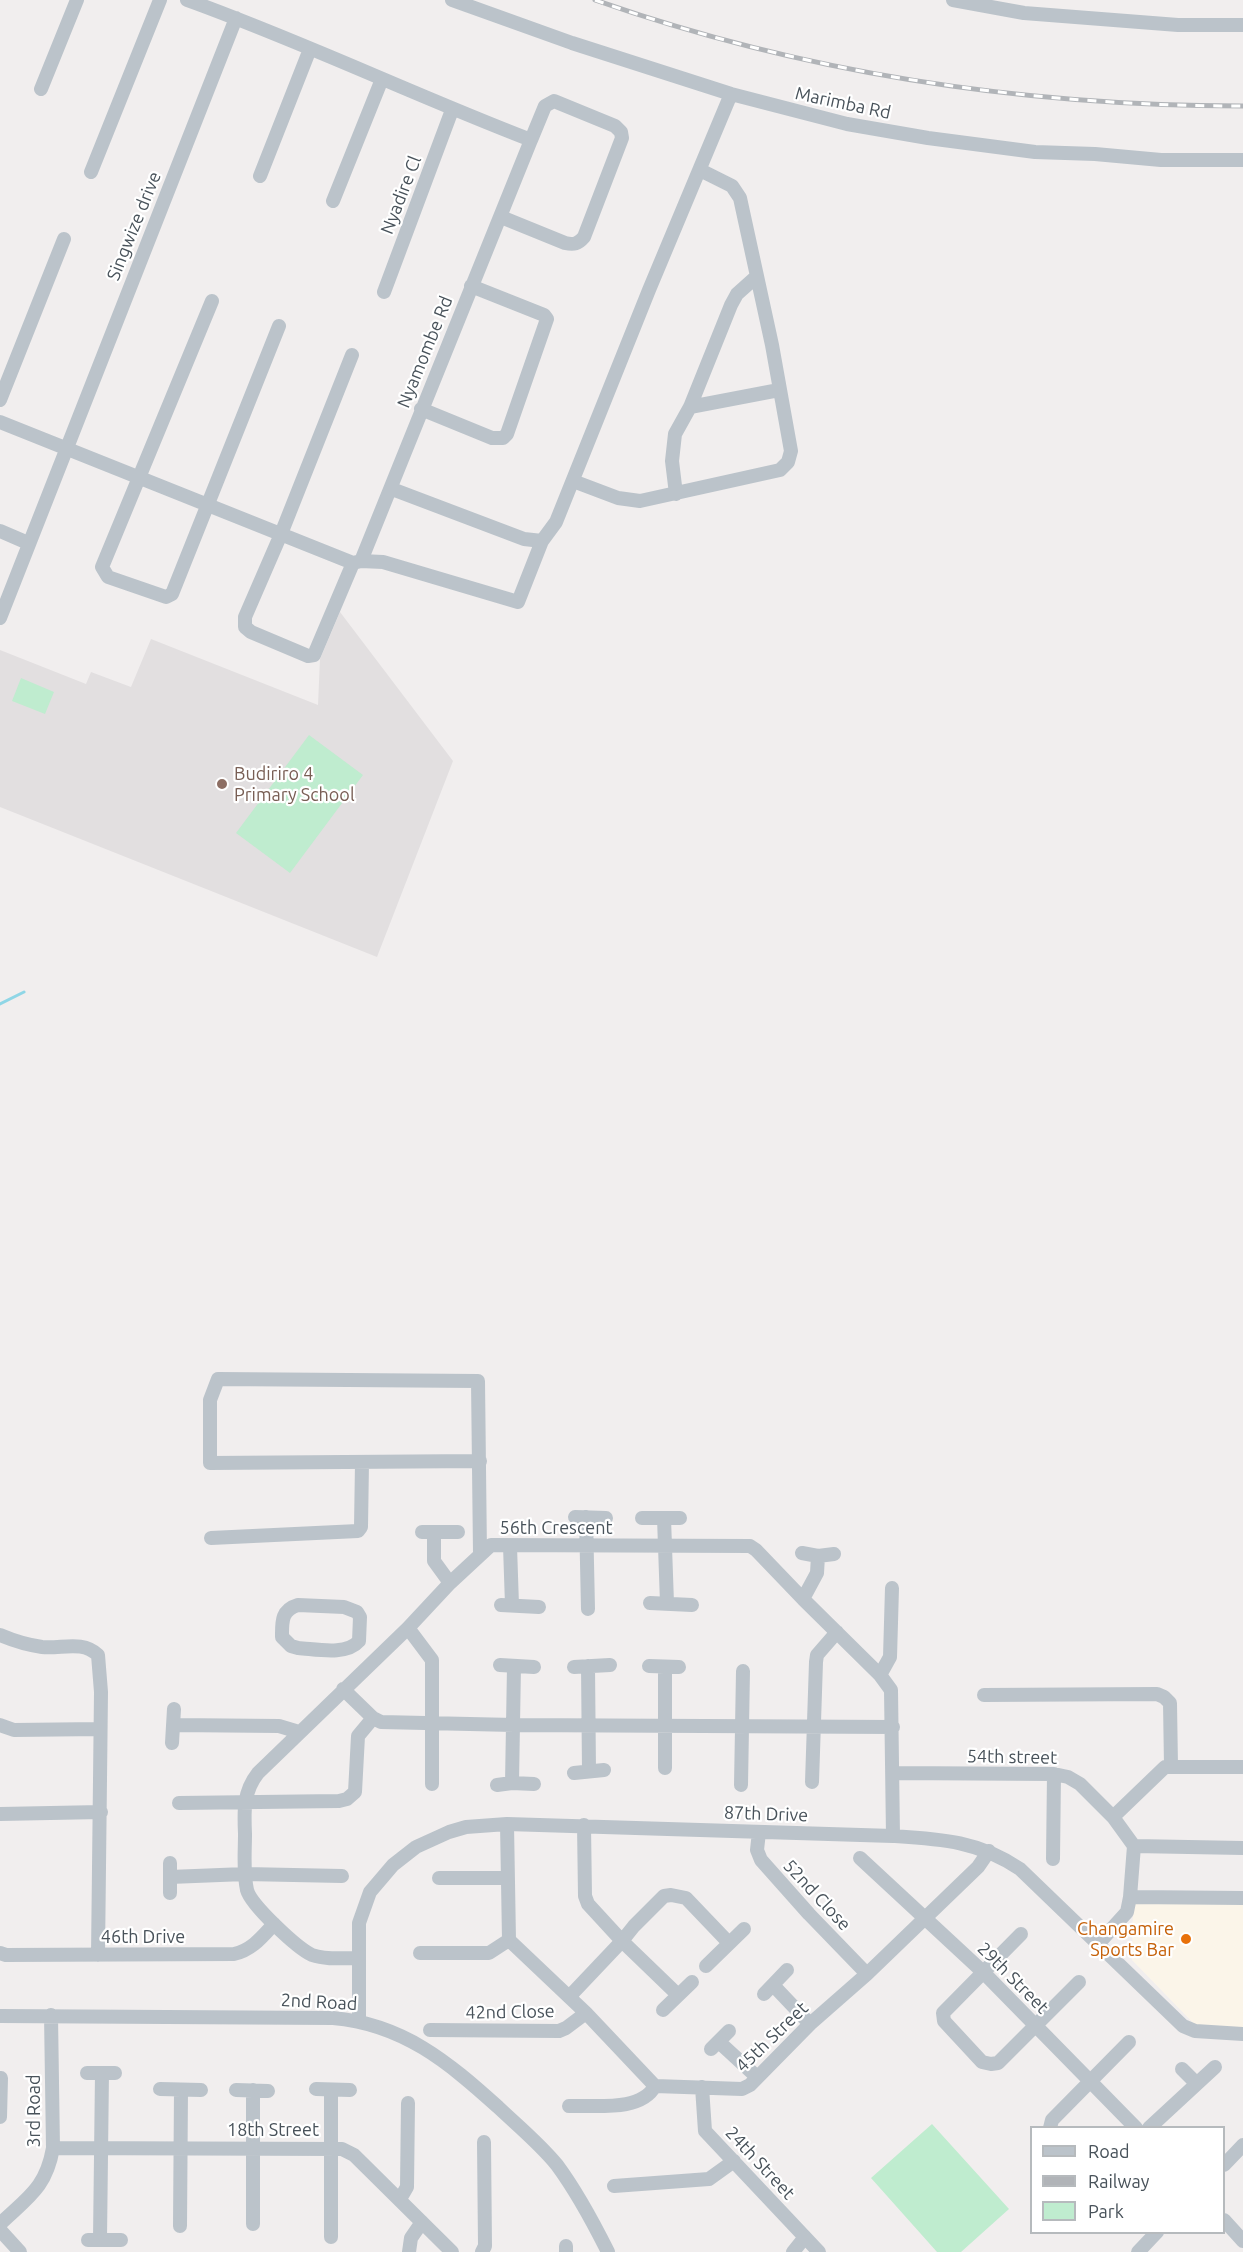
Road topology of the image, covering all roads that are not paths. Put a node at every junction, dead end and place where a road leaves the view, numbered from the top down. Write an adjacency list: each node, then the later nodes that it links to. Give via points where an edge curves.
1 (77, 0): 10 (street)
2 (160, 0): 16 (street)
3 (188, 0): 6 (street)
4 (452, 0): 11 (street, Marimba Rd)
5 (952, 0): 7 (street, via 1024,13)
6 (236, 18): 8 (street); 32 (street, Singwize drive)
7 (1243, 25)
8 (310, 49): 9 (street); 17 (street)
9 (382, 79): 12 (street); 18 (street)
10 (41, 89)
11 (731, 94): 14 (street, Marimba Rd, via 847,123 1035,152 1161,160); 15 (street)
12 (452, 110): 13 (street); 23 (street, Nyadire Cl)
13 (531, 140): 19 (street, Nyamombe Rd); 19 (street, Nyamombe Rd, via 544,106 554,101 615,126 622,138 579,243 565,243)
14 (1243, 160)
15 (700, 170): 21 (street, via 737,191); 34 (street)
16 (92, 172)
17 (260, 176)
18 (333, 201)
19 (501, 217): 22 (street, Nyamombe Rd)
20 (64, 239): 28 (street)
21 (756, 277): 27 (street); 29 (street, via 731,304)
22 (471, 286): 30 (street, Nyamombe Rd); 30 (street, via 547,319 507,434 492,438)
23 (384, 292)
24 (212, 301): 33 (street)
25 (279, 326): 37 (street)
26 (352, 355): 39 (street)
27 (779, 390): 29 (street); 36 (street, via 791,451 784,468)
28 (0, 400)
29 (690, 407): 36 (street, via 672,448)
30 (421, 409): 35 (street, Nyamombe Rd)
31 (0, 422): 32 (street)
32 (65, 448): 33 (street); 41 (street, Singwize drive)
33 (139, 476): 37 (street); 37 (street, via 102,567 108,577 166,597 172,594)
34 (573, 481): 36 (street, via 630,500); 40 (street, via 556,522)
35 (392, 489): 40 (street, via 524,539); 42 (street, Nyamombe Rd)
36 (676, 494)
37 (209, 505): 39 (street)
38 (0, 531): 41 (street)
39 (281, 534): 42 (street); 42 (street, Nyamombe Rd, via 244,627 308,656 316,652)
40 (542, 541): 42 (street, via 518,602 383,562)
41 (28, 543): 43 (street, Singwize drive)
42 (357, 562)
43 (0, 618)
44 (480, 1461): 45 (street); 45 (street, via 478,1381 218,1379 210,1400 210,1463); 56 (street)
45 (362, 1463): 51 (street, via 358,1531)
46 (606, 1518): 53 (street, via 581,1517)
47 (642, 1518): 48 (street)
48 (664, 1518): 49 (street); 54 (street)
49 (680, 1518)
50 (458, 1532): 59 (street, via 428,1532 434,1561)
51 (211, 1538)
52 (510, 1546): 53 (street, 56th Crescent); 56 (street, 56th Crescent, via 491,1545); 65 (street, via 506,1605)
53 (586, 1547): 54 (street, 56th Crescent); 66 (street)
54 (664, 1547): 61 (street, 56th Crescent, via 750,1546); 63 (street)
55 (802, 1553): 58 (street)
56 (480, 1554): 59 (street, 56th Crescent)
57 (834, 1554): 58 (street)
58 (818, 1556): 61 (street, via 817,1573)
59 (450, 1583): 67 (street, 56th Crescent)
60 (892, 1588): 80 (street, via 890,1657)
61 (803, 1599): 68 (street, 56th Crescent)
62 (650, 1603): 63 (street)
63 (667, 1604): 64 (street)
64 (692, 1605)
65 (539, 1607)
66 (588, 1609)
67 (408, 1628): 71 (street, 56th Crescent); 85 (street, via 432,1660)
68 (837, 1632): 80 (street, 56th Crescent); 92 (street, via 817,1655)
69 (0, 1635): 94 (street, via 35,1646 88,1647 98,1655)
70 (355, 1646): 70 (street, via 361,1637 360,1617 351,1608 298,1605 286,1611 282,1619 282,1637 291,1646 346,1650); 71 (street)
71 (370, 1663): 81 (street, 56th Crescent)
72 (500, 1665): 74 (street)
73 (610, 1665): 91 (street, via 581,1666)
74 (514, 1666): 77 (street); 88 (street)
75 (649, 1666): 78 (street)
76 (679, 1666): 78 (street)
77 (534, 1667)
78 (665, 1667): 89 (street)
79 (743, 1671): 90 (street)
80 (880, 1675): 93 (street, 56th Crescent, via 892,1693)
81 (343, 1689): 84 (street); 95 (street, 56th Crescent)
82 (984, 1695): 97 (street, via 1157,1694 1170,1703)
83 (174, 1709): 87 (street)
84 (373, 1718): 85 (street, via 381,1722); 111 (street, via 358,1736 355,1792 347,1799)
85 (432, 1722): 88 (street); 107 (street)
86 (0, 1725): 94 (street, via 14,1730)
87 (173, 1725): 95 (street, via 279,1726); 96 (street)
88 (514, 1725): 91 (street); 106 (street)
89 (665, 1725): 90 (street); 91 (street); 99 (street)
90 (741, 1725): 92 (street); 110 (street)
91 (588, 1726): 101 (street)
92 (813, 1726): 93 (street); 105 (street)
93 (892, 1727): 103 (street, 56th Crescent)
94 (100, 1728): 113 (street)
95 (299, 1732): 111 (street, 56th Crescent, via 258,1773)
96 (172, 1743)
97 (1171, 1766): 98 (street); 115 (street, via 1161,1769)
98 (1243, 1767)
99 (665, 1768)
100 (604, 1770): 101 (street)
101 (589, 1771): 102 (street)
102 (574, 1773)
103 (893, 1773): 104 (street, 54th street); 119 (street, 56th Crescent)
104 (1054, 1774): 115 (street, 54th street, via 1075,1780); 124 (street)
105 (812, 1782)
106 (512, 1783): 108 (street); 109 (street)
107 (432, 1784)
108 (534, 1784)
109 (497, 1785)
110 (741, 1785)
111 (244, 1802): 112 (street); 125 (street, 56th Crescent)
112 (179, 1803)
113 (101, 1812): 114 (street); 142 (street)
114 (0, 1814)
115 (1113, 1817): 120 (street, 54th street)
116 (507, 1824): 117 (street, 87th Drive); 128 (street); 143 (street, 87th Drive, via 449,1832 393,1864 363,1907)
117 (584, 1825): 118 (street, 87th Drive); 137 (street, via 585,1896 594,1912)
118 (759, 1833): 119 (street, 87th Drive); 147 (street, 52nd Close, via 757,1850 762,1860)
119 (893, 1836): 122 (street, 87th Drive, via 943,1839)
120 (1134, 1846): 121 (street); 130 (street)
121 (1243, 1848)
122 (989, 1851): 132 (street, 45th Street, via 978,1867); 139 (street, 87th Drive, via 1020,1869)
123 (860, 1858): 132 (street, 29th Street)
124 (1053, 1859)
125 (245, 1874): 126 (street); 129 (street, via 170,1870); 133 (street, 56th Crescent, via 250,1896)
126 (342, 1876)
127 (439, 1878): 128 (street)
128 (507, 1878): 136 (street)
129 (170, 1893)
130 (1130, 1897): 131 (street); 139 (street, via 1127,1912)
131 (1243, 1898)
132 (925, 1917): 146 (street, 29th Street); 147 (street, 45th Street)
133 (274, 1924): 142 (street, 46th Drive, via 252,1947 234,1954); 143 (street, 56th Crescent, via 313,1955)
134 (744, 1929): 138 (street)
135 (1021, 1934): 146 (street)
136 (509, 1940): 141 (street, via 489,1953); 151 (street)
137 (622, 1941): 138 (street, via 664,1896 672,1894 686,1898); 150 (street); 151 (street)
138 (729, 1943): 144 (street)
139 (1098, 1944): 160 (street, 87th Drive, via 1183,2026 1195,2031)
140 (0, 1953): 142 (street, 46th Drive)
141 (420, 1953)
142 (98, 1955)
143 (358, 1958): 156 (street, 87th Drive)
144 (706, 1966)
145 (787, 1970): 157 (street, via 768,1990)
146 (983, 1972): 158 (street, 29th Street); 158 (street, via 943,2017 982,2062 998,2062)
147 (867, 1974): 157 (street, 45th Street)
148 (692, 1982): 150 (street)
149 (1079, 1982): 158 (street)
150 (678, 1995): 152 (street)
151 (569, 1997): 153 (street)
152 (663, 2010)
153 (585, 2013): 159 (street, 42nd Close, via 559,2031); 170 (street)
154 (51, 2015): 155 (street, 2nd Road); 156 (street, 2nd Road); 189 (street, 3rd Road)
155 (0, 2016)
156 (360, 2020): 214 (street, 2nd Road, via 429,2051 522,2128 556,2165 583,2204)
157 (810, 2024): 166 (street, 45th Street)
158 (1035, 2025): 168 (street, 29th Street)
159 (430, 2030)
160 (1243, 2034)
161 (720, 2041): 166 (street)
162 (1130, 2042): 168 (street)
163 (1215, 2067): 169 (street)
164 (1182, 2069): 169 (street)
165 (87, 2073): 190 (street, via 109,2073)
166 (758, 2077): 171 (street, 45th Street, via 742,2089)
167 (2, 2078): 183 (street)
168 (1088, 2081): 184 (street); 185 (street, 29th Street)
169 (1196, 2083): 186 (street)
170 (655, 2086): 171 (street, 45th Street); 182 (street, via 632,2104)
171 (702, 2087): 194 (street, 24th Street, via 705,2131)
172 (160, 2089): 174 (street)
173 (316, 2089): 178 (street)
174 (182, 2090): 175 (street); 191 (street)
175 (201, 2090)
176 (236, 2090): 177 (street)
177 (253, 2090): 180 (street); 192 (street)
178 (331, 2090): 179 (street); 193 (street)
179 (350, 2090)
180 (268, 2091)
181 (408, 2103): 197 (street, via 407,2187)
182 (569, 2106)
183 (0, 2117)
184 (1050, 2126)
185 (1135, 2126)
186 (1150, 2126)
187 (484, 2142): 213 (street)
188 (1243, 2145): 195 (street)
189 (53, 2148): 190 (street, 18th Street); 200 (street, 3rd Road, via 41,2185)
190 (102, 2148): 191 (street, 18th Street); 207 (street, via 94,2240)
191 (180, 2148): 192 (street, 18th Street); 202 (street)
192 (254, 2148): 193 (street, 18th Street); 201 (street)
193 (332, 2148): 197 (street, 18th Street, via 354,2155); 205 (street)
194 (734, 2162): 196 (street, via 709,2180); 206 (street, 24th Street)
195 (1225, 2164)
196 (614, 2186)
197 (400, 2199): 199 (street, 18th Street)
198 (1225, 2221): 208 (street)
199 (422, 2222): 211 (street, via 411,2238); 212 (street, 18th Street)
200 (0, 2224)
201 (253, 2224)
202 (180, 2226)
203 (0, 2230): 210 (street)
204 (1155, 2234): 209 (street)
205 (331, 2237)
206 (805, 2237): 215 (street); 216 (street, 24th Street)
207 (121, 2240)
208 (1243, 2241)
209 (1142, 2251)
210 (20, 2252)
211 (409, 2252)
212 (452, 2252)
213 (482, 2252)
214 (608, 2252)
215 (793, 2252)
216 (819, 2252)

